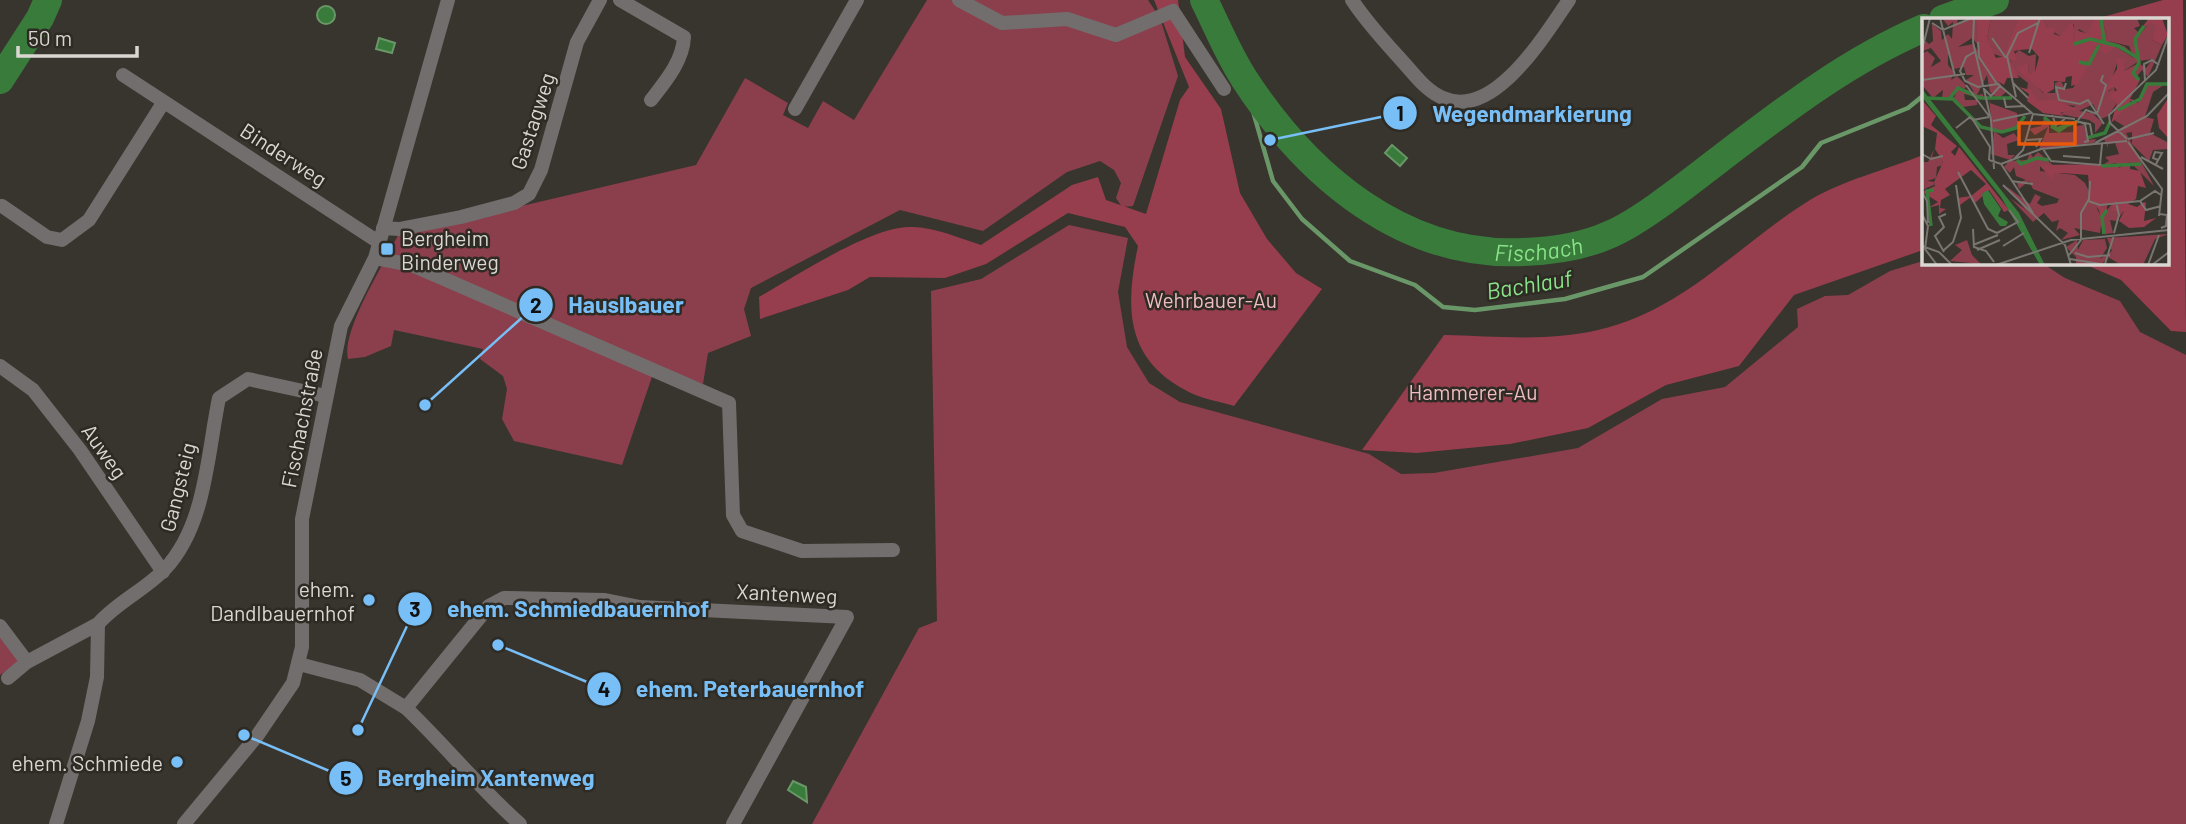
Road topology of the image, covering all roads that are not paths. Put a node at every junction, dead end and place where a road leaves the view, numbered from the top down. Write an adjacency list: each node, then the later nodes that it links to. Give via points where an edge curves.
1 (448, 0): 14 (street, Fischachstraße)
2 (600, 0): 14 (street, Gastagweg, via 577,42 541,170 528,194 514,203)
3 (620, 0): 10 (street, via 684,37 670,76)
4 (857, 0): 12 (street)
5 (959, 0): 9 (street, via 1002,23 1067,19 1116,35 1173,11)
6 (1352, 0): 7 (street, via 1431,92 1446,100 1466,101 1506,82 1530,57)
7 (1569, 0)
8 (123, 75): 11 (street, Binderweg)
9 (1224, 89)
10 (651, 100)
11 (163, 103): 13 (street, via 89,220 62,240 47,237); 14 (street, Binderweg)
12 (795, 109)
13 (2, 206)
14 (381, 236): 15 (street, Fischachstraße)
15 (375, 258): 17 (street, Fischachstraße, via 341,326); 18 (street, via 412,265 729,403 733,515 742,531 802,551)
16 (0, 366): 19 (street, Auweg, via 33,390)
17 (326, 396): 19 (street, Gangsteig, via 248,379 219,398 198,508 185,546); 23 (street, Fischachstraße, via 302,519)
18 (893, 550)
19 (163, 572): 20 (street, Gangsteig)
20 (98, 624): 22 (street, Gangsteig); 26 (street, via 97,677 88,721)
21 (0, 626): 22 (street)
22 (27, 662): 24 (street, Gangsteig)
23 (299, 664): 25 (street, via 360,680); 27 (street, Fischachstraße, via 293,683 265,725)
24 (8, 678)
25 (406, 708): 28 (street); 29 (street, Xantenweg, via 489,606 504,598 605,600 640,607 847,617)
26 (56, 824)
27 (184, 824)
28 (520, 824)
29 (733, 824)

